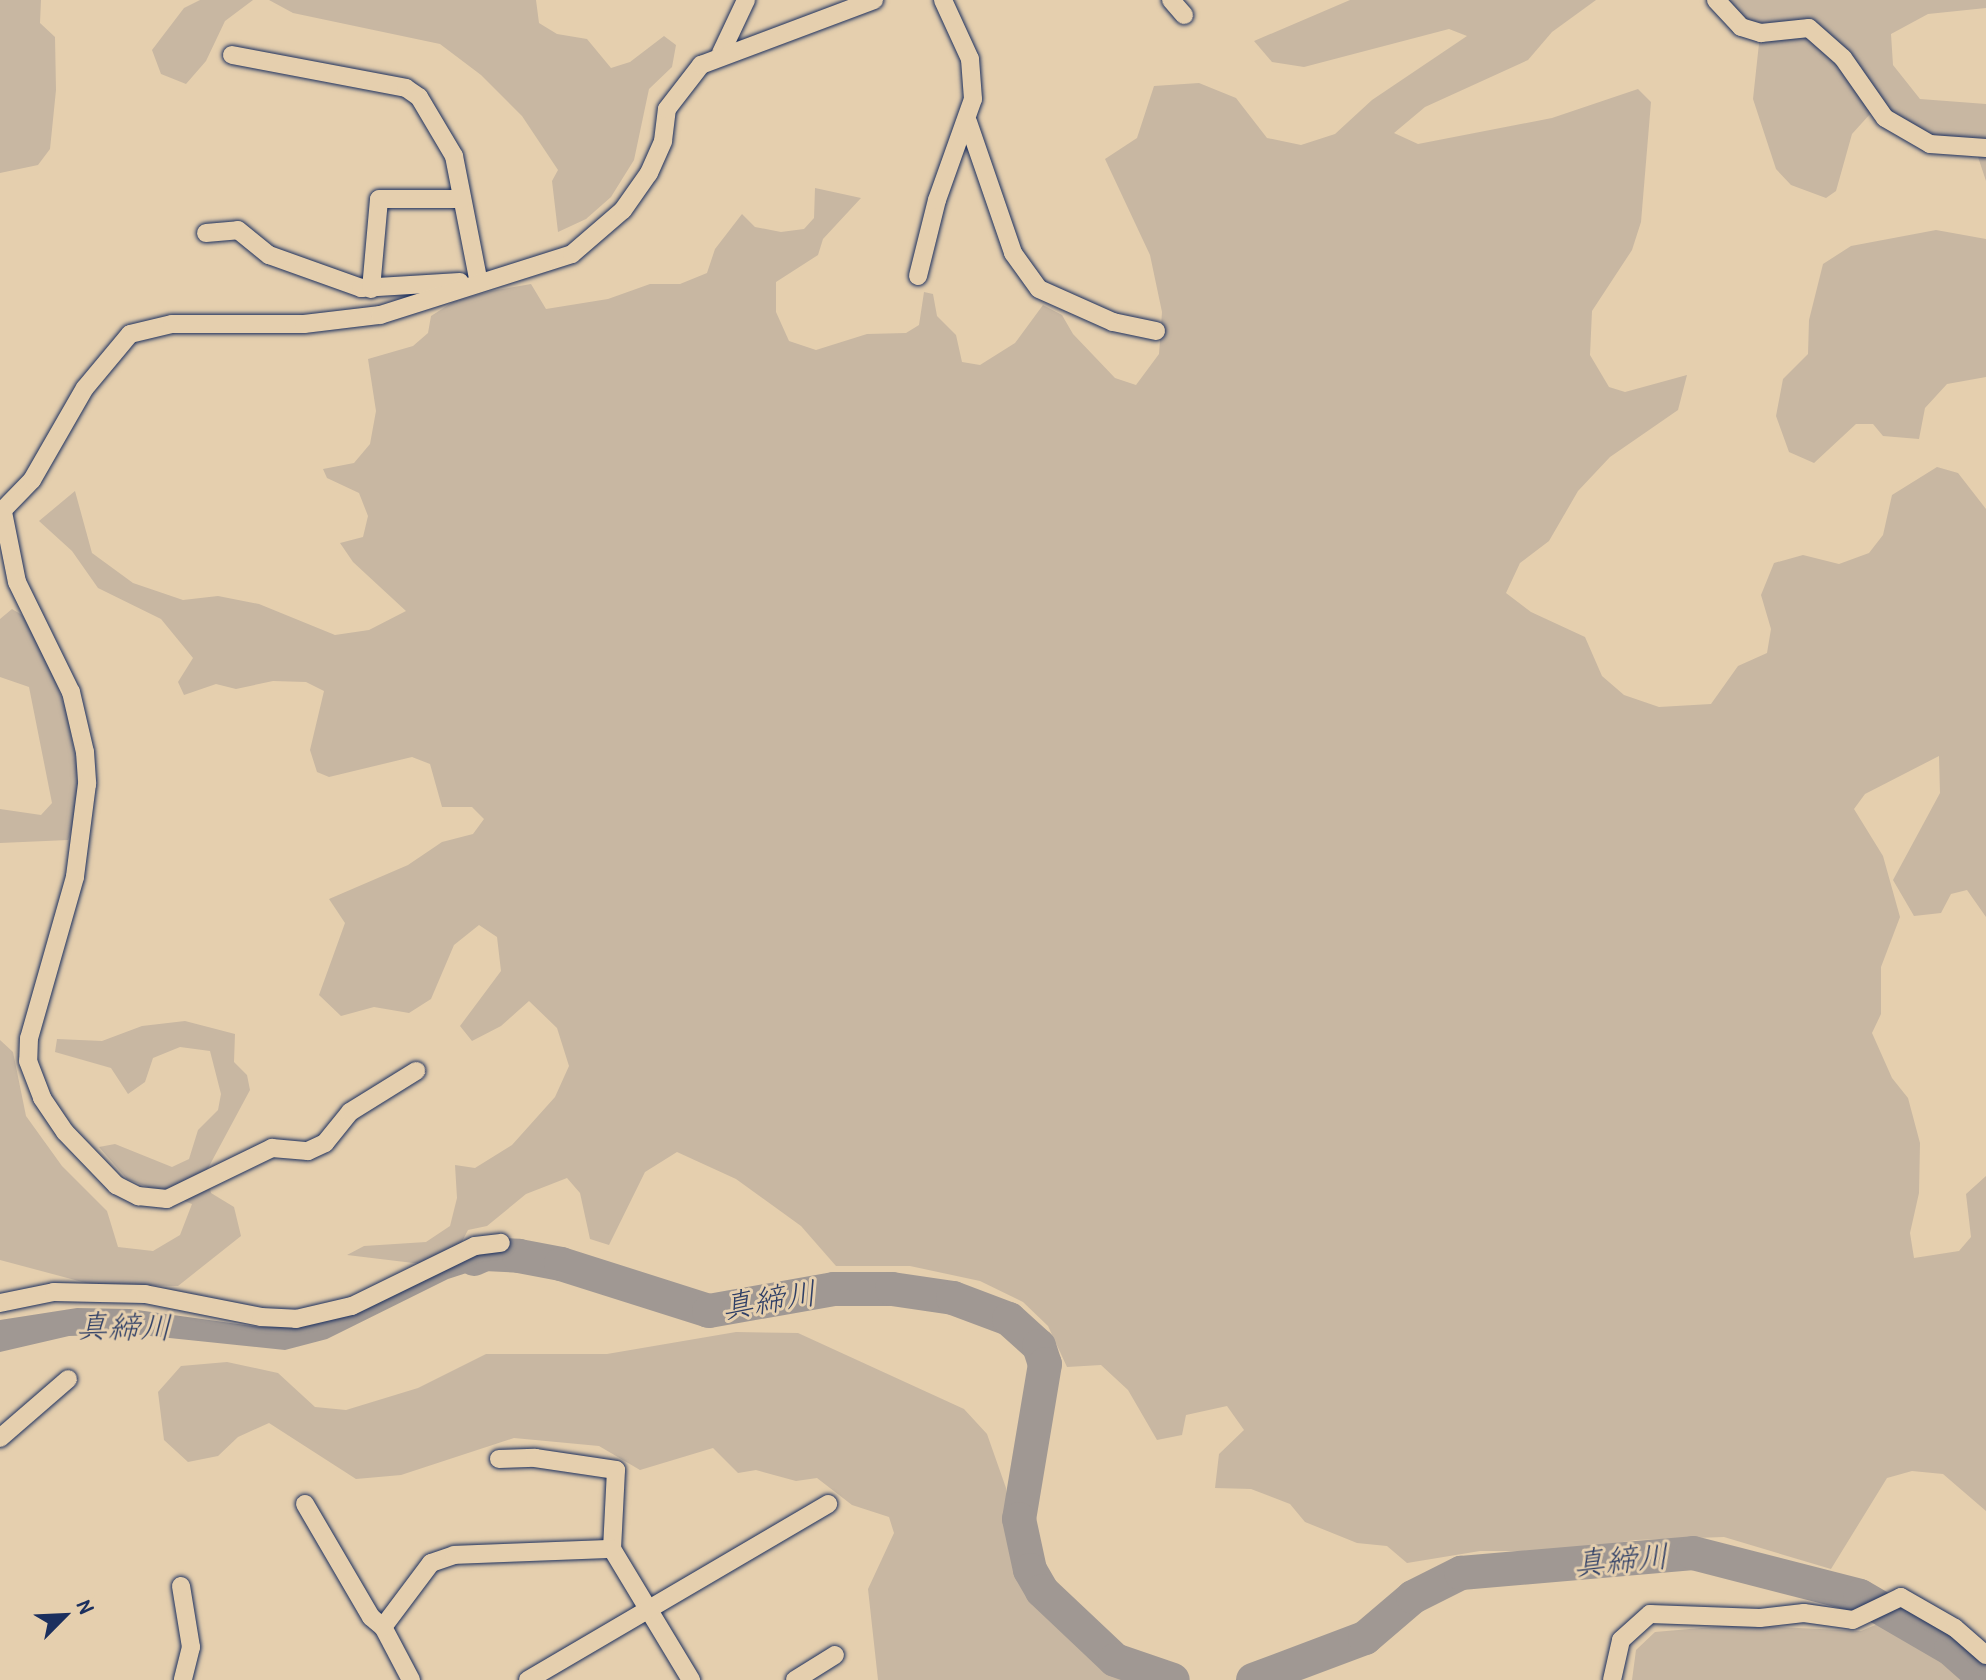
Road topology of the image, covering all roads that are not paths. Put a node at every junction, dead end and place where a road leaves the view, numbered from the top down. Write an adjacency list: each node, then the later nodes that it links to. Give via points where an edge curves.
1 (746, 0): 7 (street)
2 (874, 0): 7 (street)
3 (943, 0): 9 (street, via 970,59 974,82)
4 (1171, 0): 6 (street)
5 (1716, 0): 10 (street, via 1741,27 1761,33 1809,28 1843,58 1885,118 1930,144)
6 (1184, 15)
7 (721, 53): 14 (street, via 682,84 667,109 663,141 649,173 597,237 526,273)
8 (232, 55): 11 (street, via 406,88 430,109 441,128 454,156)
9 (968, 122): 13 (street, via 937,200); 16 (street, via 1013,253 1039,289 1113,322)
10 (1986, 148)
11 (462, 199): 14 (street); 15 (street, via 379,199)
12 (206, 233): 15 (street, via 238,230 281,261)
13 (918, 276)
14 (479, 283): 15 (street); 17 (street, via 380,315 304,324 172,324 130,334 112,350 32,480)
15 (371, 289)
16 (1156, 331)
17 (2, 512): 18 (street, via 17,582 71,692 85,752 87,784 75,877 29,1038 28,1061 42,1098 65,1132 116,1185 138,1196 167,1199 272,1148 308,1151 325,1143 350,1112)
18 (416, 1071)
19 (501, 1243): 20 (street, via 475,1246 352,1306 296,1319 145,1294 54,1292)
20 (0, 1303)
21 (68, 1379): 22 (street)
22 (0, 1438)
23 (499, 1459): 26 (street, via 535,1458 616,1470)
24 (305, 1504): 29 (street, via 371,1617)
25 (828, 1504): 28 (street)
26 (612, 1549): 28 (street); 29 (street, via 442,1559 431,1563)
27 (181, 1586): 32 (street, via 191,1647)
28 (649, 1612): 34 (street); 35 (street)
29 (383, 1627): 33 (street)
30 (835, 1655): 36 (street)
31 (1986, 1655): 37 (street, via 1955,1628 1901,1597 1853,1620 1804,1613 1760,1618 1650,1614 1621,1640)
32 (183, 1680)
33 (411, 1680)
34 (528, 1680)
35 (691, 1680)
36 (795, 1680)
37 (1612, 1680)

